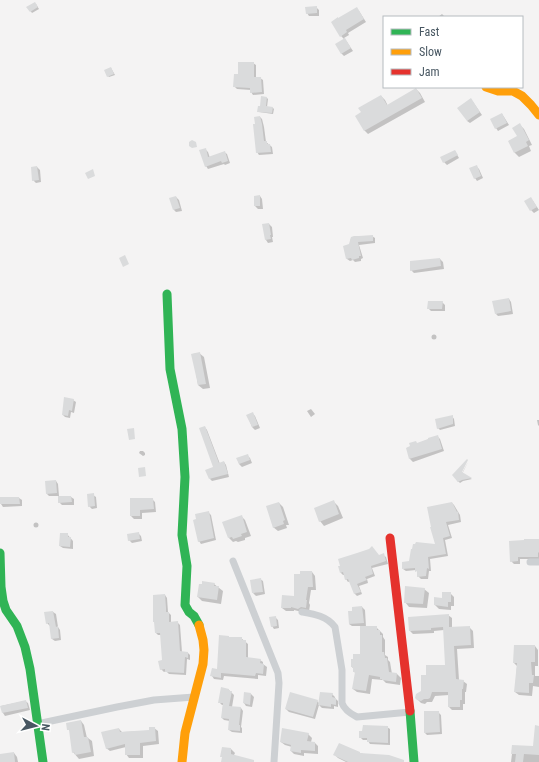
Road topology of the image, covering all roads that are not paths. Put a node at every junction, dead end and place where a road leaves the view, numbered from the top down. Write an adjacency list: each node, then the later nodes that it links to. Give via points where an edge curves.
1 (489, 88): 2 (street, via 513,91 527,100)
2 (539, 115)
3 (166, 294): 10 (street, via 170,369 182,429 184,456 182,535 187,566 185,605 198,623 204,650)
4 (390, 538): 11 (street)
5 (0, 553): 12 (street, via 3,601 25,647)
6 (234, 561): 15 (street, via 278,673)
7 (530, 562): 8 (street)
8 (539, 562)
9 (302, 612): 11 (street, via 327,619 334,627 342,670 342,703 347,711 357,717)
10 (194, 698): 12 (street, via 154,700); 14 (street, via 185,733)
11 (410, 712): 16 (street)
12 (37, 724): 13 (street)
13 (43, 762)
14 (182, 762)
15 (274, 762)
16 (414, 762)

